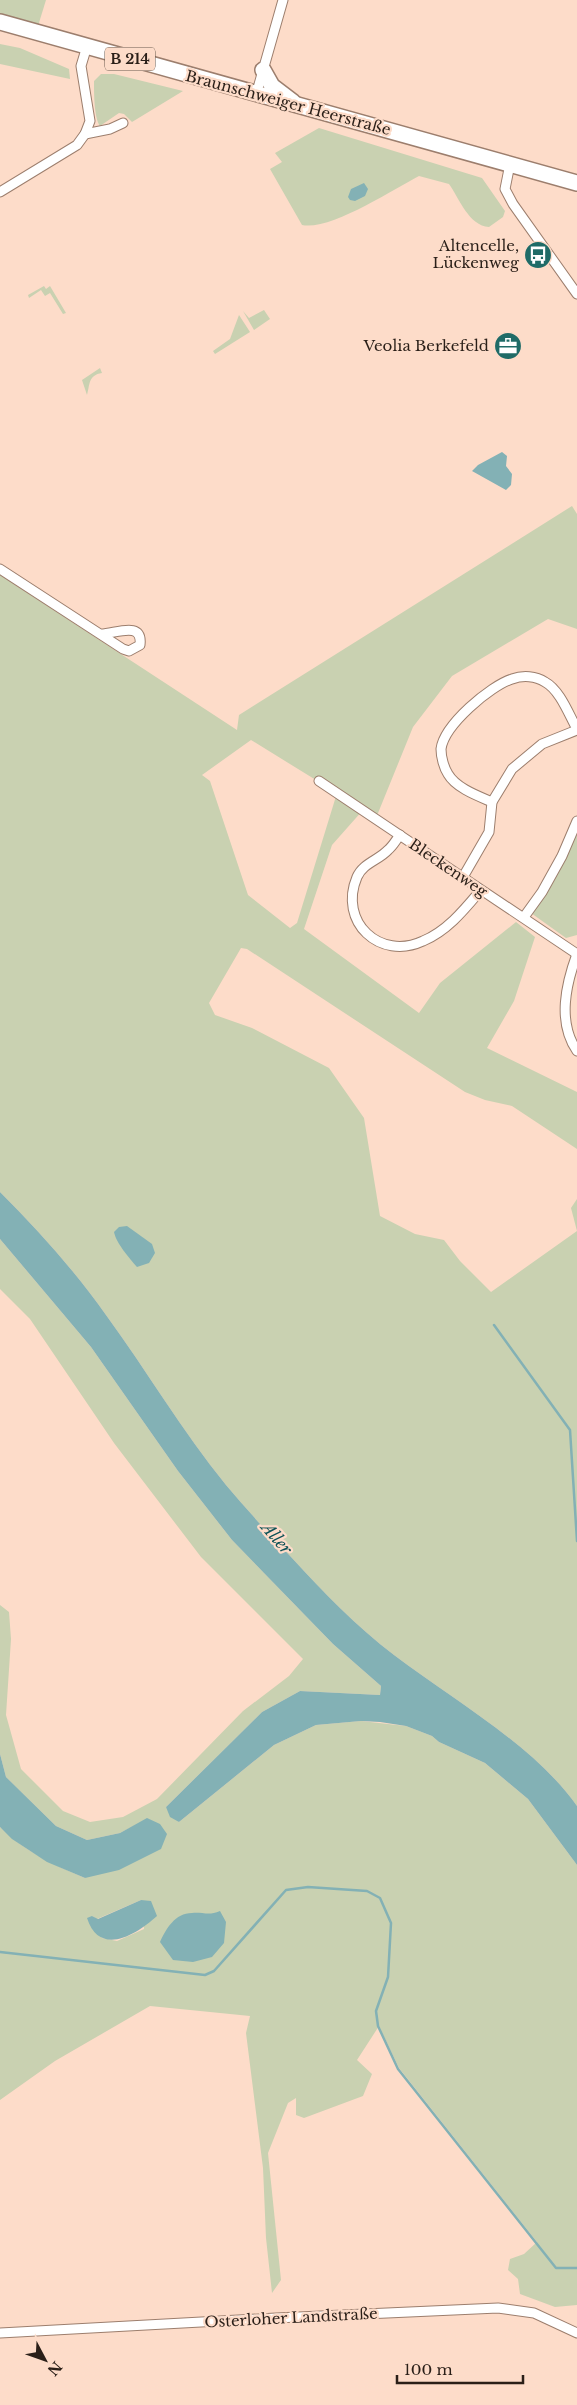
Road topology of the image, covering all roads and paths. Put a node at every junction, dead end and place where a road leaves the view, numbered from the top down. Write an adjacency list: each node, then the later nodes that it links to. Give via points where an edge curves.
1 (284, 0): 4 (street)
2 (0, 22): 3 (main road, Braunschweiger Heerstraße / B 214)
3 (87, 46): 5 (main road, Braunschweiger Heerstraße / B 214); 8 (street, via 81,66 90,121)
4 (263, 70): 5 (street); 6 (main road, via 272,86)
5 (256, 95): 6 (main road, Braunschweiger Heerstraße / B 214)
6 (300, 107): 9 (main road, Braunschweiger Heerstraße / B 214)
7 (123, 123): 8 (street)
8 (85, 134): 11 (street, via 77,145)
9 (510, 164): 10 (main road, Braunschweiger Heerstraße / B 214); 12 (street, via 505,189)
10 (577, 183)
11 (0, 192)
12 (577, 294)
13 (0, 569): 14 (street)
14 (101, 634): 14 (street, via 130,629 141,638 140,645 129,654)
15 (577, 729): 17 (street, via 542,744 512,769); 17 (street, via 555,691 546,682 528,676 493,688 469,708 450,728 441,748 443,762 448,776 465,789)
16 (319, 781): 19 (street, Bleckenweg)
17 (492, 802): 20 (street, via 489,832)
18 (577, 821): 22 (street, via 562,856)
19 (400, 835): 20 (street, Bleckenweg); 21 (street, via 388,851 370,861 357,876 352,896 353,913 365,932 384,946 400,948 424,942 452,923)
20 (463, 877): 21 (street, Bleckenweg)
21 (480, 891): 22 (street, Bleckenweg)
22 (524, 917): 23 (street, Bleckenweg)
23 (577, 954): 24 (street, via 568,977 565,998 567,1030)
24 (577, 1050)
25 (0, 2333): 26 (street, Osterloher Landstraße, via 498,2308 534,2313)
26 (577, 2333)

